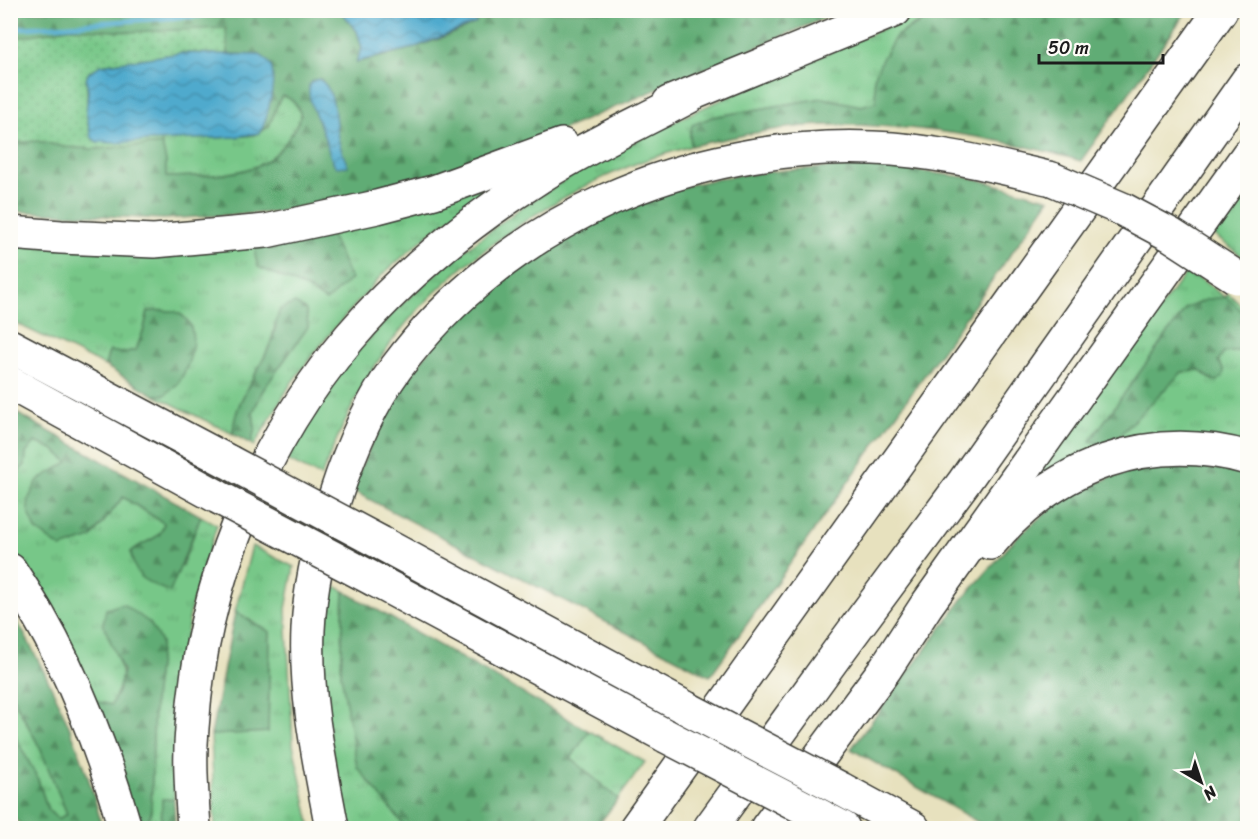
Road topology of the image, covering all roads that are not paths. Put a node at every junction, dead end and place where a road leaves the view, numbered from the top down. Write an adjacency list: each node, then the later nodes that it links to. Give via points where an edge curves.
1 (895, 10): 4 (highway)
2 (1221, 10): 17 (highway)
3 (1248, 80): 18 (highway, via 964,482)
4 (690, 96): 6 (highway, via 434,192 266,231 154,240); 15 (highway, via 540,177 447,244 398,286 314,383 251,494 229,546 210,608 192,729)
5 (1248, 155): 12 (highway)
6 (10, 233)
7 (1242, 283): 16 (highway, bridge, via 1171,235 1052,179 963,158 872,148 795,151 684,171 628,190 567,218 478,279 436,320 394,370 344,469 323,532 308,627 307,662 315,736)
8 (10, 346): 20 (highway, bridge)
9 (10, 383): 13 (highway, bridge, via 755,783)
10 (1248, 458): 12 (highway, via 1220,450 1170,448 1102,460 1071,475 1036,498 995,537 936,613)
11 (10, 570): 14 (highway, via 70,678)
12 (885, 669): 19 (highway)
13 (823, 825)
14 (125, 828)
15 (194, 828)
16 (332, 828)
17 (636, 828)
18 (710, 828)
19 (767, 828)
20 (913, 828)

